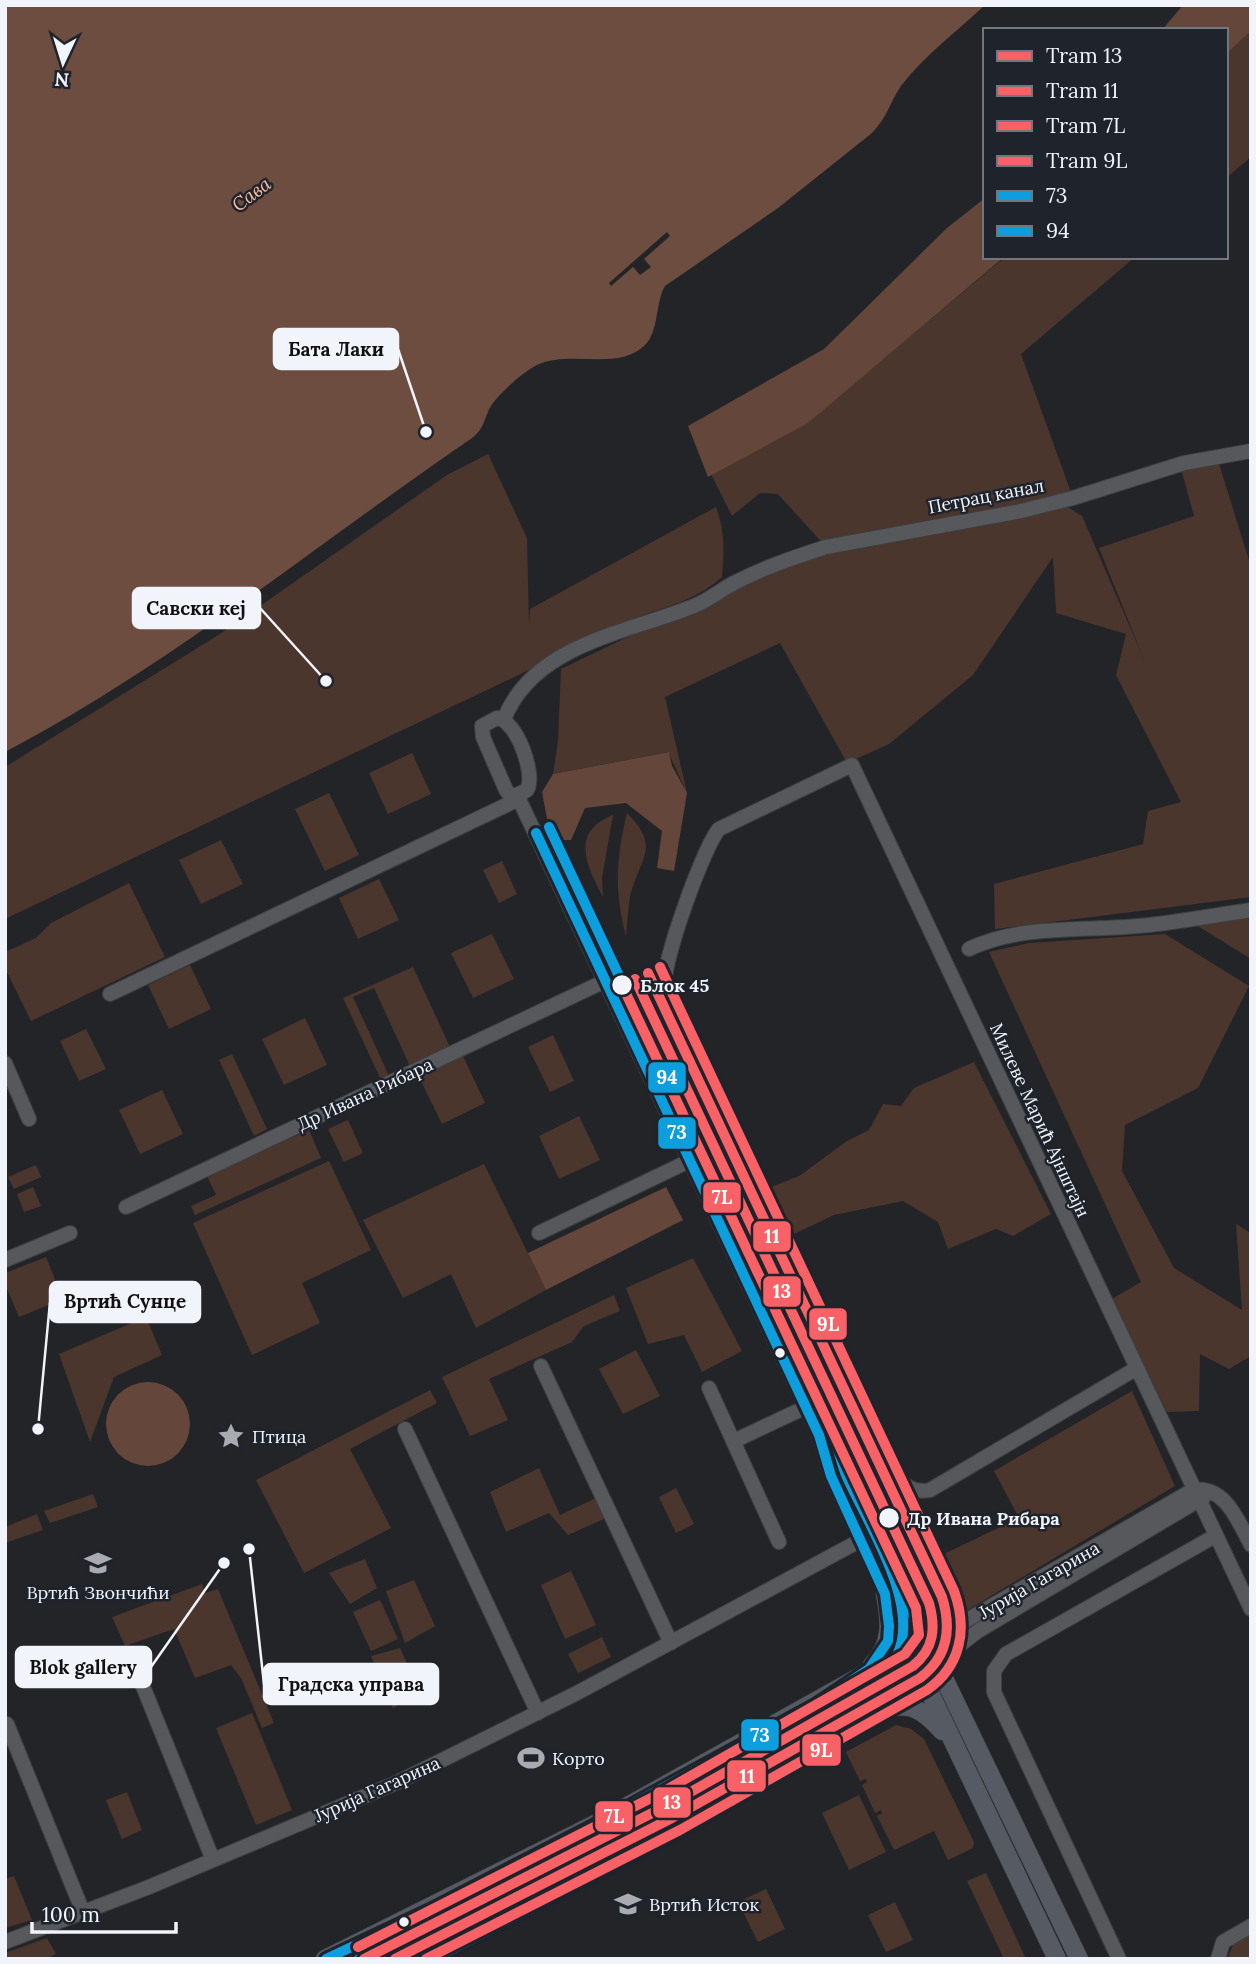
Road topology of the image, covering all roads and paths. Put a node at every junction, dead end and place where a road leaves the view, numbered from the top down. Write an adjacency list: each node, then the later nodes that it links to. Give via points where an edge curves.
1 (1251, 451): 2 (street, Петрац канал, via 1184,463 1021,510 825,547 731,584 696,605 636,624 561,657 522,685)
2 (504, 719): 3 (street, via 516,732 531,779); 3 (street, via 486,722 482,737 506,790)
3 (518, 797): 6 (street); 7 (street)
4 (1251, 910): 5 (street, via 1149,925 1010,936)
5 (969, 949)
6 (605, 981): 11 (street); 12 (street, Др Ивана Рибара)
7 (110, 993)
8 (5, 1063): 9 (street)
9 (29, 1119)
10 (737, 1138): 11 (street); 17 (street, via 894,1470 909,1488 930,1490); 17 (street, Милеве Марић Ајнштајн, via 665,985 666,967 715,834 727,824 852,765)
11 (690, 1161): 14 (street); 19 (street)
12 (126, 1207)
13 (71, 1233): 15 (street)
14 (539, 1233)
15 (5, 1259)
16 (541, 1366): 31 (street)
17 (1137, 1368): 23 (street, Милеве Марић Ајнштајн)
18 (709, 1388): 22 (street)
19 (806, 1407): 21 (street); 22 (street)
20 (405, 1429): 36 (street)
21 (820, 1436): 24 (street, via 844,1469); 26 (street, via 831,1476)
22 (734, 1441): 27 (street)
23 (1195, 1496): 25 (street, Милеве Марић Ајнштајн); 28 (street, via 1208,1490 1222,1498); 32 (street, Јурија Гагарина); 34 (street, Јурија Гагарина, via 978,1631)
24 (874, 1533): 26 (street, Јурија Гагарина); 32 (street)
25 (1215, 1536): 30 (street, Милеве Марић Ајнштајн); 49 (street, via 1006,1654 994,1671 994,1692)
26 (860, 1540): 29 (street); 31 (street, Јурија Гагарина)
27 (779, 1542)
28 (1251, 1545)
29 (885, 1594): 32 (street); 35 (main road, via 890,1621 886,1646)
30 (1251, 1609)
31 (671, 1643): 36 (street, Јурија Гагарина)
32 (919, 1647): 34 (main road); 35 (main road, Јурија Гагарина)
33 (134, 1664): 40 (street)
34 (928, 1669): 37 (main road, Јурија Гагарина); 39 (main road); 48 (main road)
35 (863, 1675): 45 (main road, Јурија Гагарина, via 608,1817)
36 (538, 1713): 40 (street, Јурија Гагарина, via 396,1783)
37 (854, 1715): 39 (main road, via 911,1707 925,1713); 44 (main road, Јурија Гагарина, via 685,1814)
38 (6, 1724): 41 (street)
39 (951, 1740): 47 (main road)
40 (213, 1860): 41 (street, Јурија Гагарина)
41 (83, 1912): 43 (street, Јурија Гагарина)
42 (1251, 1926): 50 (street, via 1223,1942)
43 (5, 1942)
44 (416, 1954): 46 (main road, Јурија Гагарина)
45 (332, 1957)
46 (402, 1959)
47 (1057, 1959)
48 (1079, 1959)
49 (1119, 1959)
50 (1218, 1959)

